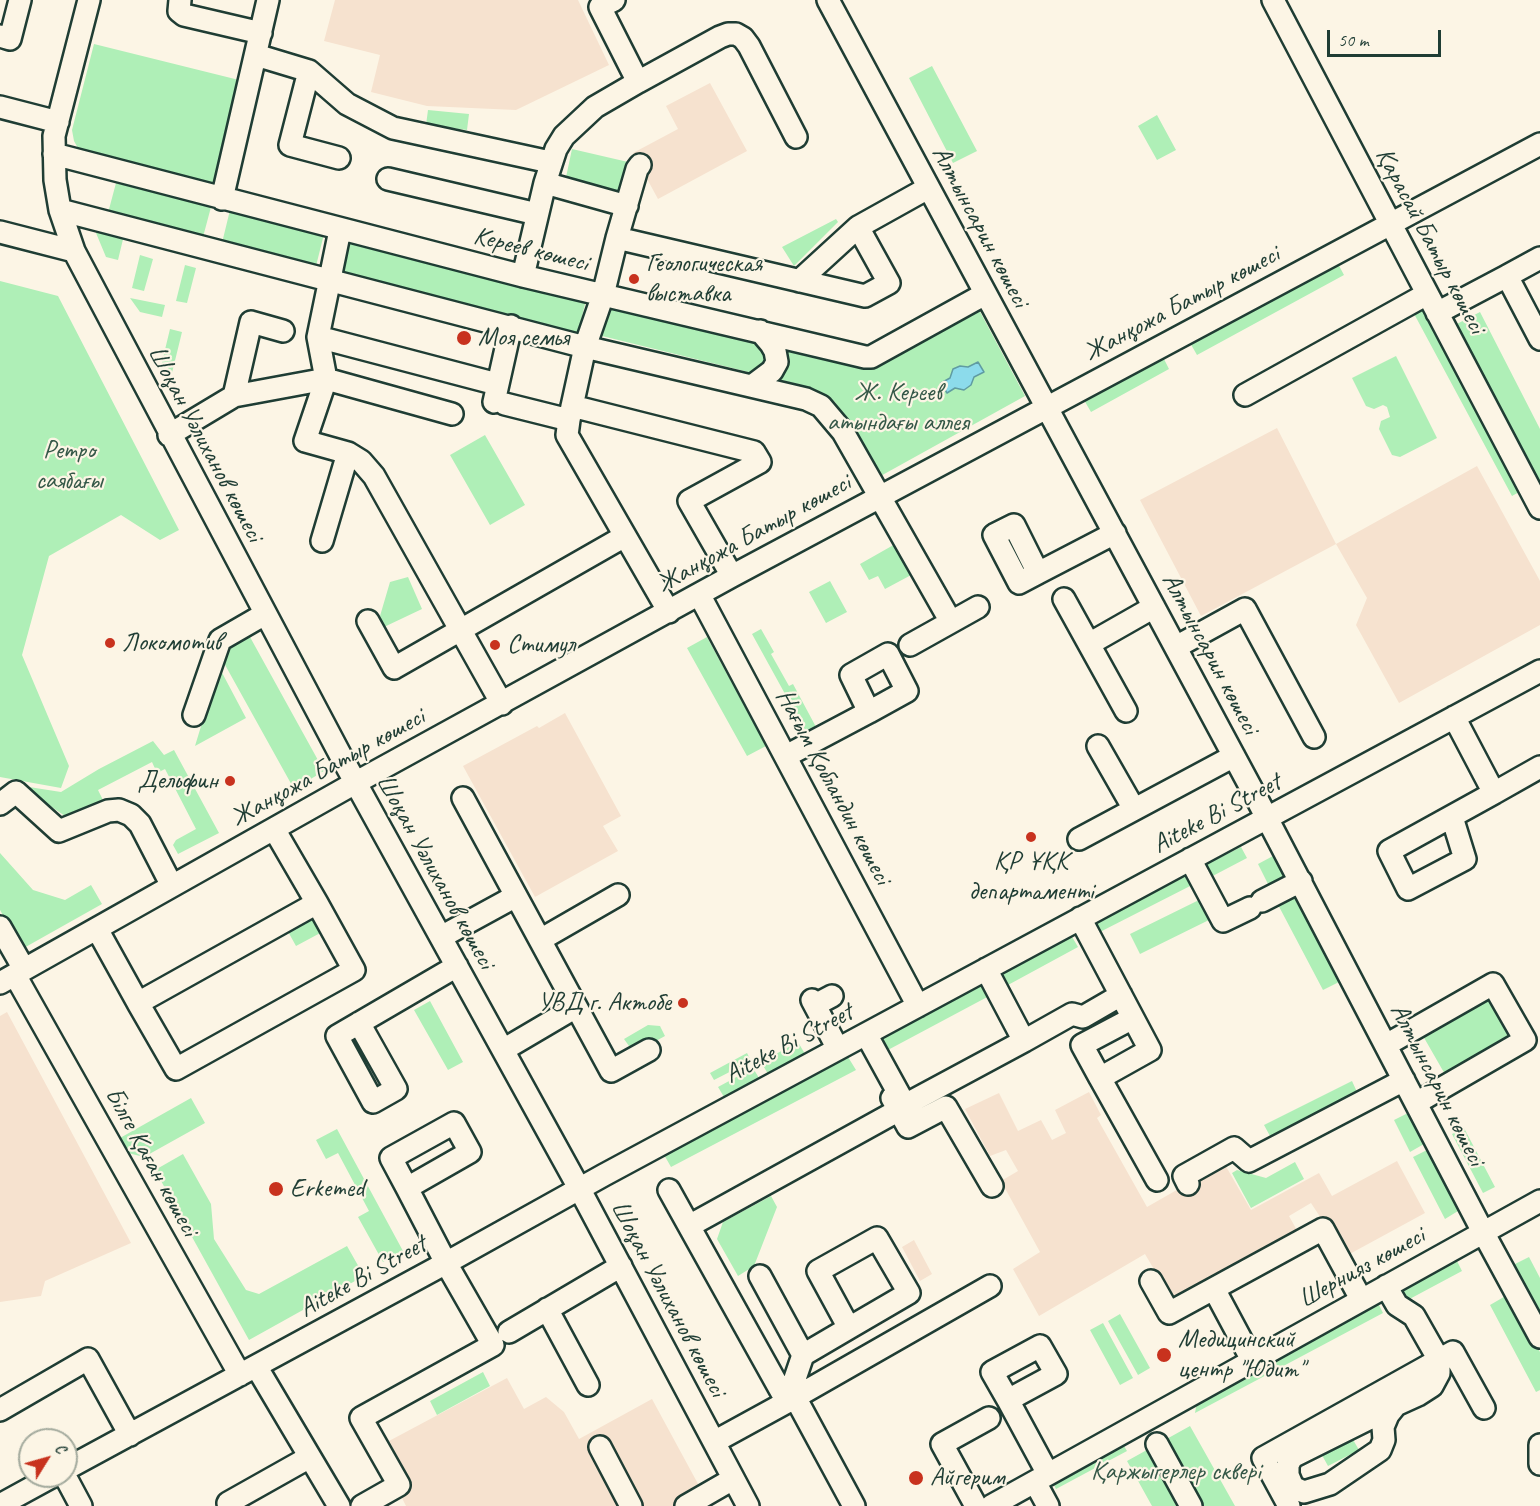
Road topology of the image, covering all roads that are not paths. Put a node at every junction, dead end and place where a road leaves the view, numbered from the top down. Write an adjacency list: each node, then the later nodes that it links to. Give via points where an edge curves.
1 (20, 0): 9 (street, via 10,39)
2 (89, 0): 14 (street, Шоқан Уәлиханов көшесі)
3 (180, 0): 8 (street, via 179,11 184,15)
4 (268, 0): 8 (street)
5 (614, 0): 12 (street, via 600,8)
6 (828, 0): 23 (street, Алтынсарин көшесі)
7 (1273, 0): 28 (street, Қарасай Батыр көшесі)
8 (261, 33): 10 (street)
9 (0, 36)
10 (256, 55): 11 (street); 24 (street)
11 (309, 70): 18 (street, via 290,145); 19 (street, via 347,104 393,128)
12 (638, 82): 15 (street, via 720,37 736,34 749,46); 19 (street, via 579,120 564,136)
13 (0, 107): 14 (street)
14 (58, 122): 17 (street, Шоқан Уәлиханов көшесі)
15 (796, 136)
16 (1540, 144): 28 (street, Жанқожа Батыр көшесі)
17 (54, 154): 24 (street, Кереев көшесі); 26 (street, Шоқан Уәлиханов көшесі)
18 (339, 158)
19 (550, 162): 22 (street)
20 (640, 165): 25 (street)
21 (388, 179): 27 (street)
22 (545, 183): 25 (street); 27 (street)
23 (928, 188): 29 (street); 39 (street, Алтынсарин көшесі)
24 (222, 199): 30 (street, Кереев көшесі)
25 (627, 206): 32 (street)
26 (60, 210): 33 (street, Шоқан Уәлиханов көшесі); 37 (street)
27 (537, 214): 35 (street)
28 (1390, 223): 40 (street, Қарасай Батыр көшесі); 54 (street, Жанқожа Батыр көшесі)
29 (858, 227): 38 (street); 38 (street, via 889,283 866,296)
30 (340, 230): 35 (street, Кереев көшесі); 37 (street)
31 (0, 232): 33 (street)
32 (617, 238): 38 (street); 41 (street)
33 (74, 251): 57 (street, Шоқан Уәлиханов көшесі)
34 (1540, 258): 36 (street)
35 (523, 276): 41 (street, Кереев көшесі)
36 (1508, 276): 42 (street); 47 (street)
37 (330, 279): 43 (street); 46 (street)
38 (799, 281)
39 (985, 294): 45 (street, Кереев көшесі, via 871,357); 54 (street, Алтынсарин көшесі)
40 (1427, 294): 42 (street, Қарасай Батыр көшесі); 51 (street)
41 (603, 295): 45 (street, Кереев көшесі); 48 (street)
42 (1437, 313): 60 (street, Қарасай Батыр көшесі)
43 (511, 326): 48 (street); 53 (street)
44 (283, 331): 52 (street, via 251,322)
45 (760, 331): 50 (street, via 775,351 777,362 772,371)
46 (318, 337): 49 (street); 53 (street)
47 (1540, 339)
48 (585, 347): 50 (street); 55 (street)
49 (326, 379): 52 (street); 56 (street); 58 (street, via 305,441)
50 (752, 386): 59 (street, via 821,406 843,432)
51 (1245, 395)
52 (234, 396): 57 (street)
53 (499, 396): 55 (street)
54 (1047, 408): 59 (street, Жанқожа Батыр көшесі); 61 (street, Алтынсарин көшесі)
55 (570, 413): 62 (street, via 567,435); 65 (street, via 754,452 760,462 689,501)
56 (452, 414)
57 (169, 435): 71 (street, Шоқан Уәлиханов көшесі)
58 (348, 453): 63 (street); 74 (street, via 374,476)
59 (880, 495): 65 (street, Жанқожа Батыр көшесі); 73 (street)
60 (1540, 508)
61 (1115, 534): 64 (street); 69 (street, Алтынсарин көшесі)
62 (625, 536): 70 (street); 74 (street)
63 (322, 541)
64 (1038, 573)
65 (732, 576): 66 (street, Жанқожа Батыр көшесі)
66 (699, 594): 70 (street, Жанқожа Батыр көшесі); 86 (street, Нағым Қобландин көшесі)
67 (1064, 599): 75 (street)
68 (978, 607): 73 (street)
69 (1154, 607): 75 (street); 77 (street, Алтынсарин көшесі)
70 (669, 612): 79 (street, Жанқожа Батыр көшесі)
71 (265, 614): 82 (street, via 220,640); 89 (street, Шоқан Уәлиханов көшесі)
72 (368, 621): 74 (street, via 394,668)
73 (951, 622): 76 (street)
74 (461, 630): 79 (street)
75 (1089, 644): 80 (street)
76 (910, 645)
77 (1176, 647): 84 (street, via 1245,609); 87 (street, Алтынсарин көшесі)
78 (1540, 671): 83 (street, Aiteke Bi Street)
79 (502, 704): 89 (street, Жанқожа Батыр көшесі)
80 (1126, 711)
81 (870, 712): 86 (street)
82 (194, 715)
83 (1454, 717): 90 (street); 95 (street, Aiteke Bi Street)
84 (1314, 737)
85 (1098, 746): 93 (street)
86 (786, 756): 115 (street, Нағым Қобландин көшесі)
87 (1234, 756): 93 (street); 95 (street, Алтынсарин көшесі)
88 (1540, 767): 90 (street)
89 (355, 783): 96 (street, Жанқожа Батыр көшесі); 107 (street, Шоқан Уәлиханов көшесі)
90 (1494, 793): 94 (street)
91 (463, 798): 102 (street)
92 (0, 804): 100 (street, via 16,792 59,831 108,811 131,815 140,824)
93 (1134, 809): 97 (street)
94 (1452, 817)
95 (1267, 818): 98 (street, Aiteke Bi Street); 99 (street, Алтынсарин көшесі)
96 (274, 829): 100 (street, Жанқожа Батыр көшесі); 103 (street)
97 (1079, 838)
98 (1190, 859): 99 (street, via 1223,921); 104 (street, Aiteke Bi Street)
99 (1300, 881): 121 (street, Алтынсарин көшесі)
100 (172, 886): 106 (street, Жанқожа Батыр көшесі)
101 (618, 895): 108 (street)
102 (516, 896): 107 (street); 108 (street)
103 (317, 903): 114 (street); 114 (street, via 354,970 176,1070)
104 (1080, 918): 110 (street, Aiteke Bi Street); 112 (street)
105 (0, 927): 111 (street, Білге Қаған көшесі)
106 (97, 929): 111 (street, Жанқожа Батыр көшесі); 114 (street)
107 (441, 937): 109 (street, Шоқан Уәлиханов көшесі)
108 (540, 940): 116 (street)
109 (457, 966): 118 (street); 123 (street, Шоқан Уәлиханов көшесі)
110 (986, 969): 115 (street, Aiteke Bi Street); 120 (street)
111 (13, 976): 153 (street, Білге Қаған көшесі)
112 (1121, 995): 117 (street); 120 (street, via 1083,1017 1072,1014)
113 (819, 1000): 122 (street)
114 (138, 1003)
115 (918, 1006): 119 (street, Aiteke Bi Street)
116 (576, 1007): 123 (street); 124 (street, via 611,1071)
117 (1133, 1018): 125 (street, via 1150,1050); 125 (street, via 1082,1045)
118 (359, 1023)
119 (863, 1036): 120 (street, via 905,1105); 122 (street, Aiteke Bi Street); 128 (street)
120 (1024, 1041)
121 (1386, 1045): 126 (street, Алтынсарин көшесі); 127 (street, via 1492,984 1525,1040)
122 (838, 1049): 133 (street, Aiteke Bi Street)
123 (503, 1050): 133 (street, Шоқан Уәлиханов көшесі)
124 (649, 1050)
125 (1100, 1078): 129 (street)
126 (1404, 1080): 127 (street, Алтынсарин көшесі); 130 (street, via 1249,1161 1234,1148 1184,1176)
127 (1416, 1103): 137 (street, Алтынсарин көшесі)
128 (899, 1110): 131 (street, via 908,1127 946,1107); 136 (street)
129 (1157, 1180)
130 (1188, 1184)
131 (992, 1186)
132 (406, 1188): 138 (street)
133 (579, 1188): 138 (street, Aiteke Bi Street); 139 (street, Шоқан Уәлиханов көшесі)
134 (669, 1190): 136 (street)
135 (1540, 1201): 137 (street, Шернияз көшесі)
136 (689, 1226): 155 (street)
137 (1483, 1232): 143 (street, Шернияз көшесі); 149 (street, Алтынсарин көшесі)
138 (446, 1263): 153 (street, Aiteke Bi Street); 177 (street, via 493,1346 361,1418 399,1485)
139 (621, 1266): 146 (street); 162 (street, Шоқан Уәлиханов көшесі)
140 (760, 1276): 150 (street)
141 (1151, 1281): 144 (street, via 1169,1313)
142 (990, 1286): 155 (street)
143 (1386, 1286): 145 (street, Шернияз көшесі); 152 (street, via 1397,1305 1414,1316)
144 (1214, 1289): 145 (street, via 1323,1228); 151 (street)
145 (1361, 1299): 151 (street, Шернияз көшесі)
146 (547, 1310): 148 (street); 154 (street)
147 (849, 1328): 147 (street, via 818,1271 877,1238 909,1293); 150 (street)
148 (508, 1332)
149 (1540, 1337)
150 (803, 1355): 155 (street)
151 (1252, 1360): 169 (street, Шернияз көшесі)
152 (1439, 1360): 157 (street, via 1439,1373 1432,1386); 158 (street, via 1453,1352); 186 (street, via 1263,1458)
153 (248, 1371): 161 (street, Aiteke Bi Street); 166 (street, Білге Қаған көшесі)
154 (588, 1385)
155 (791, 1399): 162 (street); 181 (street)
156 (1008, 1400): 169 (street)
157 (1396, 1405): 157 (street, via 1383,1427 1380,1450 1330,1484 1305,1492 1293,1487 1288,1475 1292,1458)
158 (1484, 1408)
159 (0, 1410): 161 (street, via 88,1359)
160 (989, 1418): 182 (street, via 942,1444)
161 (130, 1435): 167 (street, Aiteke Bi Street)
162 (714, 1442): 170 (street, Шоқан Уәлиханов көшесі)
163 (1157, 1444): 185 (street)
164 (1540, 1445): 168 (street)
165 (600, 1447): 178 (street)
166 (308, 1458): 173 (street); 176 (street, Білге Қаған көшесі)
167 (78, 1463)
168 (1540, 1464)
169 (1041, 1478): 183 (street, Шернияз көшесі); 184 (street)
170 (733, 1479): 179 (street); 180 (street, Шоқан Уәлиханов көшесі)
171 (31, 1488): 174 (street)
172 (71, 1488): 175 (street)
173 (228, 1503)
174 (0, 1505)
175 (81, 1506)
176 (339, 1506)
177 (362, 1506)
178 (631, 1506)
179 (686, 1506)
180 (748, 1506)
181 (854, 1506)
182 (975, 1506)
183 (991, 1506)
184 (1048, 1506)
185 (1191, 1506)
186 (1289, 1506)

